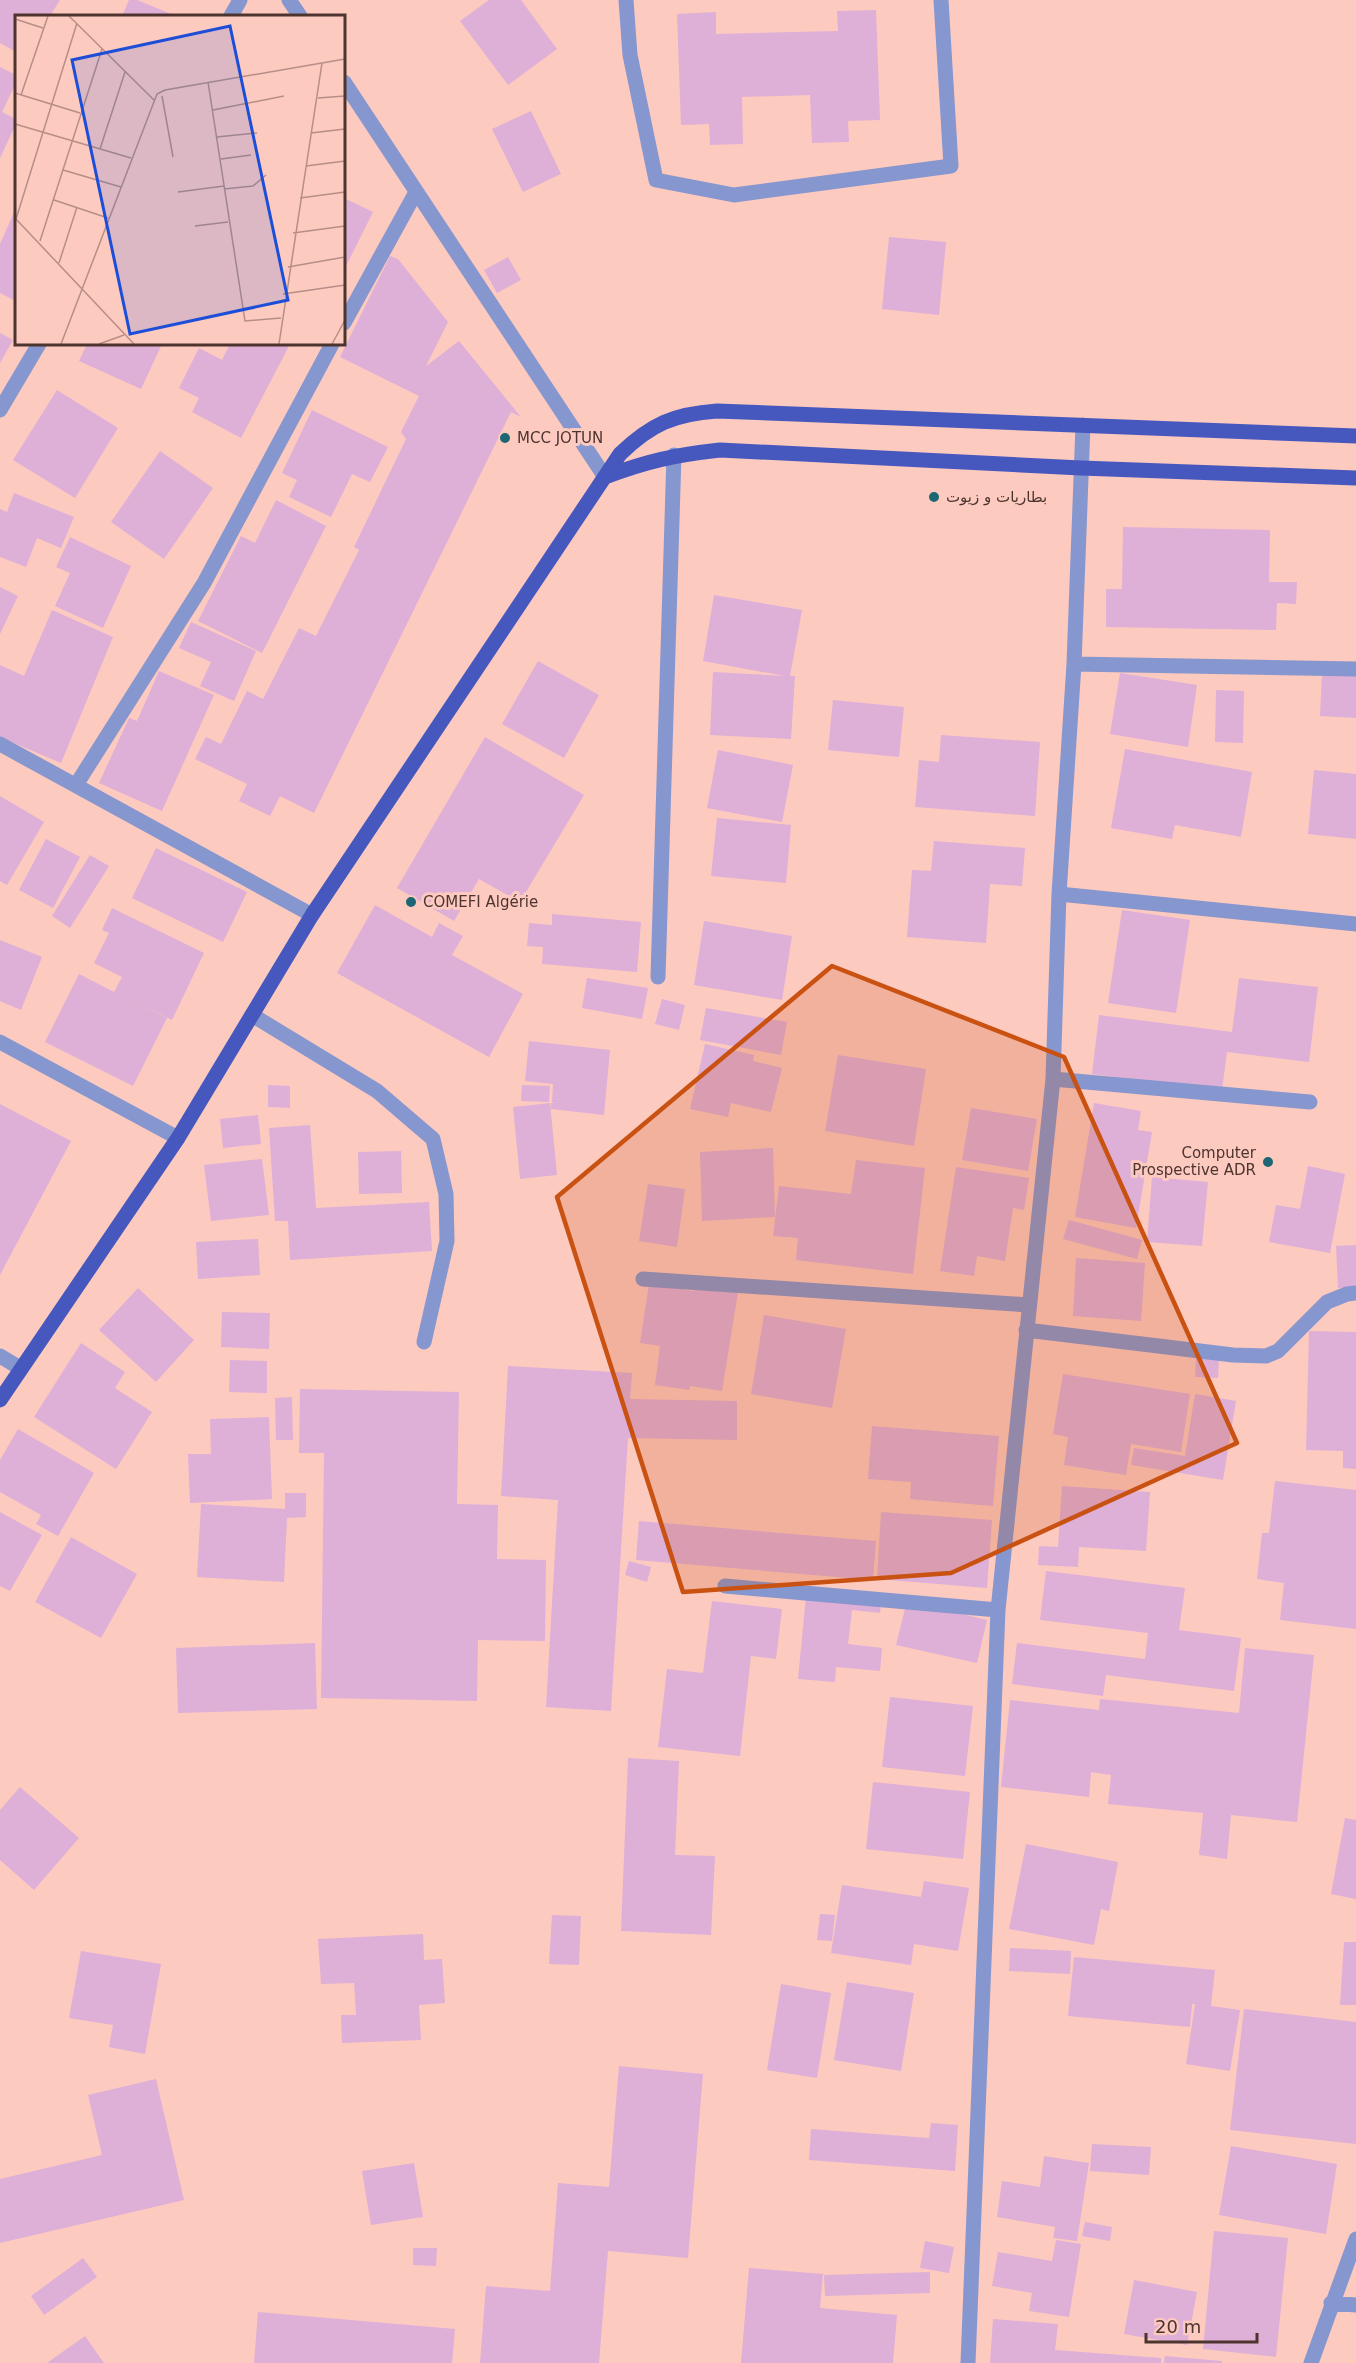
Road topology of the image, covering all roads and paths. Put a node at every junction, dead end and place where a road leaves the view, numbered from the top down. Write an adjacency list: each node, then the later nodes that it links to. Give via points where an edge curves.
1 (240, 0): 5 (street)
2 (289, 0): 6 (street)
3 (626, 0): 4 (street, via 630,55 656,180 734,195 951,166)
4 (941, 0)
5 (232, 15)
6 (299, 15)
7 (345, 84): 8 (street)
8 (416, 192): 9 (street); 17 (street)
9 (345, 321)
10 (38, 345): 12 (street)
11 (331, 345): 22 (street, via 204,583)
12 (0, 410)
13 (1083, 425): 14 (main road); 16 (street); 17 (main road, via 689,413 663,421 639,435)
14 (1356, 436)
15 (674, 455): 16 (main road, via 720,450); 17 (main road); 26 (street)
16 (1081, 468): 18 (main road); 19 (street)
17 (605, 477): 24 (main road)
18 (1356, 478)
19 (1074, 664): 20 (street); 23 (street)
20 (1356, 669)
21 (0, 744): 22 (street)
22 (76, 785): 24 (street)
23 (1059, 894): 25 (street); 29 (street)
24 (312, 915): 27 (main road)
25 (1356, 924)
26 (658, 977)
27 (252, 1015): 31 (main road); 36 (street, via 377,1091 433,1139 446,1194 447,1241)
28 (0, 1042): 31 (street)
29 (1053, 1079): 30 (street); 34 (street)
30 (1310, 1102)
31 (178, 1138): 38 (main road)
32 (643, 1279): 34 (street)
33 (1356, 1293): 35 (street, via 1327,1302 1278,1351 1266,1356 1233,1356)
34 (1029, 1305): 35 (street)
35 (1026, 1330): 41 (street)
36 (424, 1342)
37 (0, 1356): 38 (street)
38 (20, 1368): 39 (main road)
39 (0, 1400)
40 (726, 1586): 41 (street)
41 (998, 1610): 45 (street)
42 (1356, 2238): 43 (street)
43 (1331, 2303): 44 (street); 46 (street)
44 (1356, 2305)
45 (968, 2363)
46 (1311, 2363)

